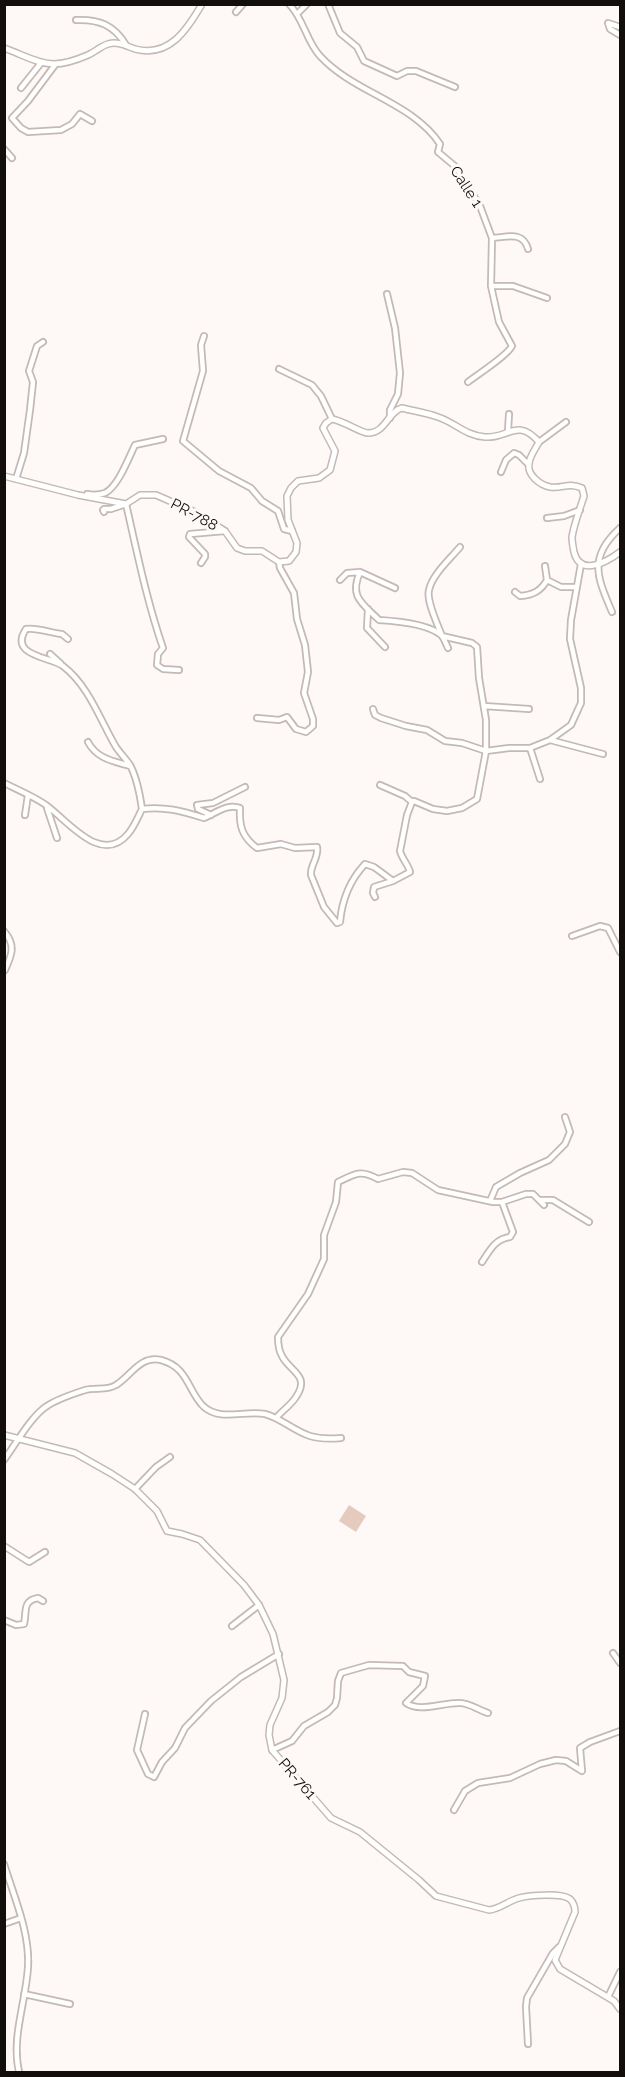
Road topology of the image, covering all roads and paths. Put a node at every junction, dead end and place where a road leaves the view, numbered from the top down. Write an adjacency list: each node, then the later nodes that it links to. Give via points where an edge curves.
1 (202, 4): 11 (street, via 174,43 151,51)
2 (243, 4): 6 (street)
3 (289, 4): 7 (street, Calle 1)
4 (307, 4): 7 (street)
5 (328, 4): 15 (street, via 340,33 357,47 364,61 397,76 416,71)
6 (236, 12)
7 (298, 13): 20 (street, Calle 1, via 320,56 341,74 432,132 440,144 438,152 456,167 480,206)
8 (76, 20): 11 (street, via 104,23)
9 (621, 27): 10 (street, via 608,23 610,29)
10 (621, 35)
11 (126, 45): 14 (street, via 108,44)
12 (4, 48): 13 (street)
13 (41, 63): 14 (street); 16 (street)
14 (55, 65): 17 (street, via 12,118 28,132 61,130 80,114)
15 (455, 87)
16 (21, 88)
17 (92, 121)
18 (4, 149): 19 (street)
19 (12, 158)
20 (492, 238): 21 (street, via 521,237); 22 (street, Calle 1)
21 (528, 249)
22 (491, 286): 24 (street, via 513,285); 28 (street, Calle 1, via 499,322 512,346)
23 (387, 294): 30 (street, via 400,373)
24 (547, 298)
25 (204, 336): 47 (street, via 203,372 183,441 219,471 251,488 278,511 284,529)
26 (43, 342): 39 (street, via 37,346 29,371 33,382 30,410)
27 (279, 369): 31 (street, via 312,385)
28 (468, 382)
29 (509, 414): 33 (street)
30 (390, 418): 31 (street, via 380,430 367,433); 33 (street, via 402,408 440,417 468,434 487,437)
31 (332, 419): 47 (street, via 323,428 335,451 330,470 320,478 298,481 287,496)
32 (566, 422): 35 (street)
33 (508, 431): 35 (street, via 526,431)
34 (163, 439): 40 (street, via 135,445 118,480 107,492)
35 (539, 442): 36 (street)
36 (528, 464): 37 (street, via 514,453); 42 (street, via 531,474 542,485 573,484 582,489)
37 (501, 472)
38 (4, 476): 39 (street, PR-788 / PR-788)
39 (16, 479): 40 (street, PR-788 / PR-788)
40 (78, 495): 41 (street, PR-788 / PR-788)
41 (126, 504): 43 (street, via 103,509); 46 (street, PR-788 / PR-788, via 140,495 156,495); 69 (street, via 153,623 163,648 157,665)
42 (580, 510): 44 (street); 52 (street, via 572,538)
43 (104, 512)
44 (547, 518)
45 (621, 528): 53 (street, via 607,540)
46 (225, 531): 50 (street, PR-788 / PR-788, via 237,548 262,551); 51 (street, via 190,534 205,554)
47 (292, 531): 50 (street, via 296,552 289,561)
48 (460, 547): 63 (street, via 428,592)
49 (621, 552): 53 (street)
50 (279, 562): 73 (street, via 294,593 305,645 308,672 304,693 313,726 306,732 296,729 286,717)
51 (201, 563)
52 (580, 564): 53 (street); 58 (street)
53 (598, 564): 62 (street, via 600,585)
54 (545, 566): 57 (street)
55 (360, 572): 56 (street, via 347,573); 59 (street); 61 (street, via 355,591)
56 (340, 580)
57 (547, 580): 58 (street, via 561,587); 60 (street, via 530,595)
58 (577, 587): 74 (street, via 570,639 581,703 571,725)
59 (395, 588)
60 (515, 592)
61 (369, 609): 63 (street, via 379,620 405,622); 65 (street, via 367,628)
62 (612, 612)
63 (442, 636): 66 (street); 70 (street, via 477,647)
64 (68, 639): 68 (street, via 62,634 31,628 21,635 28,652)
65 (385, 647)
66 (448, 648)
67 (50, 654): 68 (street)
68 (62, 665): 79 (street, via 79,682)
69 (179, 670)
70 (484, 706): 72 (street); 77 (street)
71 (373, 709): 77 (street, via 381,718)
72 (529, 709)
73 (257, 718)
74 (550, 740): 76 (street); 78 (street)
75 (88, 742): 79 (street, via 98,756)
76 (530, 748): 77 (street); 80 (street)
77 (486, 751): 85 (street, via 477,799 447,811)
78 (603, 754)
79 (130, 766): 87 (street)
80 (540, 779)
81 (4, 783): 84 (street)
82 (380, 785): 85 (street)
83 (245, 787): 89 (street, via 213,803 197,805)
84 (28, 795): 86 (street); 88 (street)
85 (412, 802): 91 (street, via 400,851 410,872)
86 (46, 806): 87 (street, via 76,832 106,845 128,834); 90 (street)
87 (142, 809): 89 (street, via 181,810 204,818)
88 (25, 815)
89 (211, 815): 91 (street, via 229,807 240,808 242,832 257,848 281,844 317,847 311,875 324,907 337,923 349,887 365,864)
90 (57, 838)
91 (393, 881): 92 (street, via 374,886)
92 (375, 897)
93 (4, 931): 96 (street, via 12,943 12,955)
94 (572, 936): 95 (street, via 600,926 608,928)
95 (621, 952)
96 (5, 970)
97 (565, 1117): 99 (street, via 570,1132 565,1144 549,1160 496,1187)
98 (540, 1200): 100 (street, via 526,1194); 101 (street); 102 (street, via 553,1200)
99 (490, 1201): 100 (street); 104 (street, via 438,1190 411,1173 378,1179 358,1173 338,1182 336,1202 324,1235 324,1259 308,1294 278,1337 282,1358 299,1374 301,1386)
100 (502, 1202): 103 (street, via 513,1232 497,1241)
101 (544, 1205)
102 (589, 1222)
103 (482, 1262)
104 (276, 1418): 106 (street, via 309,1436); 107 (street, via 214,1413 202,1406 179,1370 153,1359 141,1363 110,1388 87,1389 46,1406)
105 (4, 1435): 107 (street, PR-761 / PR-761)
106 (341, 1438)
107 (19, 1439): 109 (street); 110 (street, PR-761 / PR-761, via 75,1453)
108 (170, 1457): 110 (street)
109 (4, 1460)
110 (135, 1489): 114 (street, PR-761 / PR-761, via 156,1511 167,1532 200,1540)
111 (4, 1546): 112 (street, via 29,1562)
112 (45, 1552)
113 (43, 1601): 115 (street, via 38,1598 28,1602 24,1624)
114 (259, 1605): 116 (street); 118 (street, PR-761 / PR-761)
115 (4, 1620)
116 (232, 1626)
117 (613, 1653): 119 (street)
118 (279, 1654): 121 (street, via 211,1701 185,1728 154,1777 148,1774 137,1750); 123 (street, PR-761 / PR-761, via 284,1680 282,1698 270,1725)
119 (621, 1663)
120 (488, 1713): 123 (street, via 462,1703 410,1706 406,1703 423,1686 425,1676 403,1666 369,1665 341,1673 334,1705 304,1726 292,1741)
121 (145, 1714)
122 (621, 1731): 124 (street, via 580,1748 582,1771 566,1761 540,1764 510,1778 478,1783 465,1791)
123 (272, 1750): 128 (street, PR-761 / PR-761, via 331,1818 360,1832 436,1896 489,1910 518,1898 555,1895 570,1899 575,1912)
124 (454, 1810)
125 (4, 1864): 126 (street)
126 (21, 1918): 127 (street); 130 (street, via 28,1953)
127 (4, 1924)
128 (559, 1947): 131 (street, via 555,1960 560,1969); 134 (street, via 527,1998)
129 (621, 1972): 131 (street)
130 (24, 1994): 132 (street); 135 (street)
131 (608, 1997): 133 (street)
132 (70, 2004)
133 (621, 2009)
134 (528, 2044)
135 (19, 2073)

